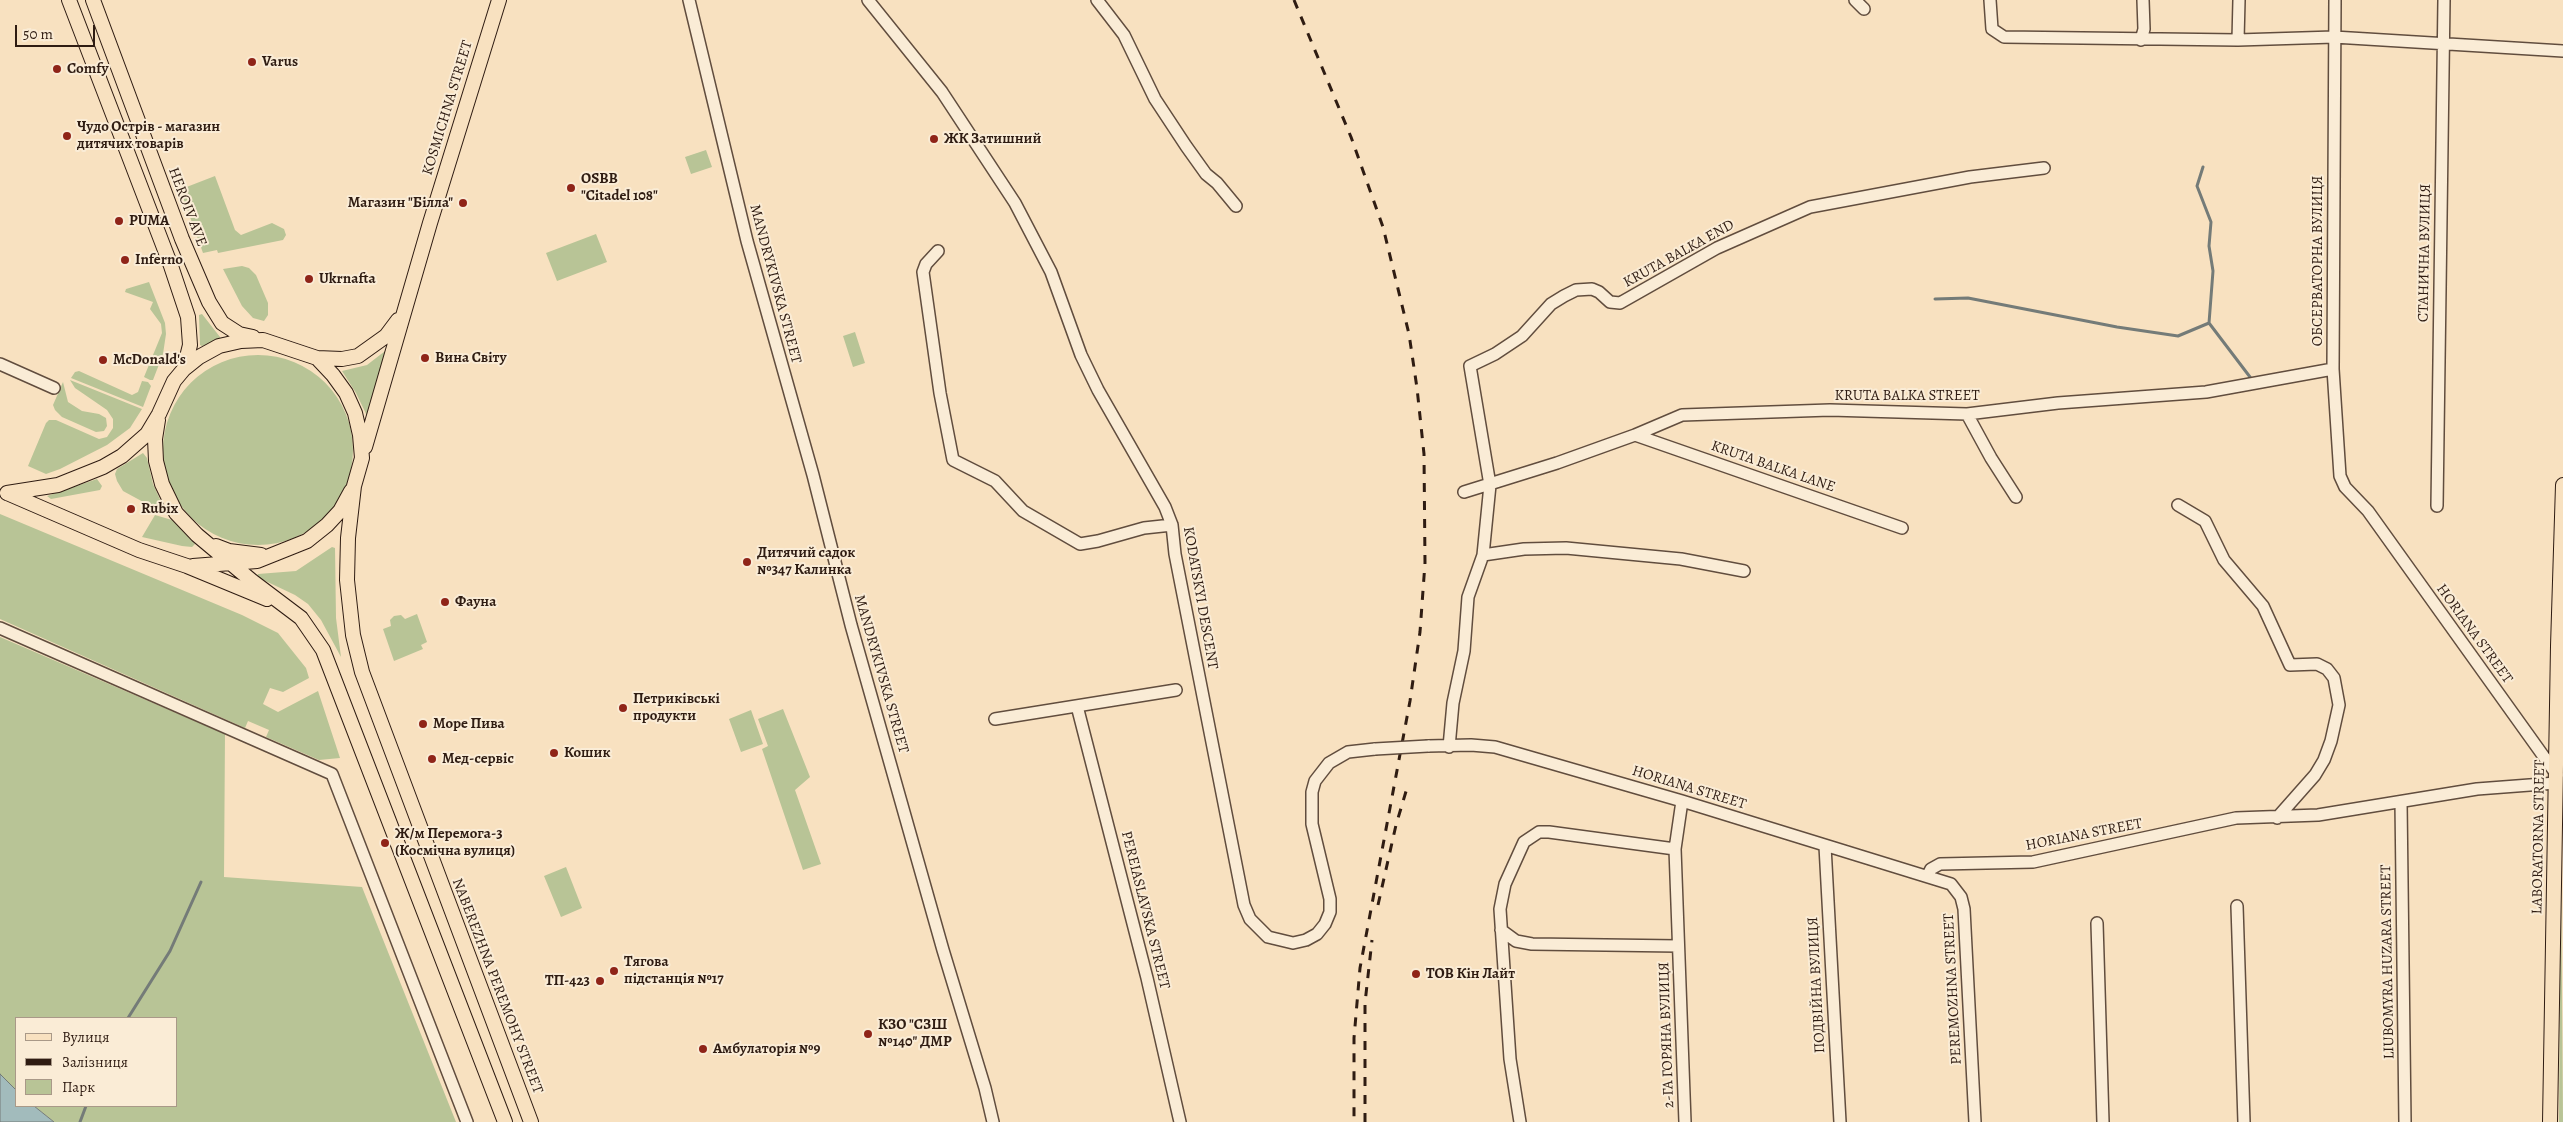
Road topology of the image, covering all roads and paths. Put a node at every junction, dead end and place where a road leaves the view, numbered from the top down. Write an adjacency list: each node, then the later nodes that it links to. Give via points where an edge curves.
1 (69, 0): 27 (main road, via 188,318 190,345)
2 (93, 0): 23 (main road, HEROIV AVE, via 182,239 209,302 222,323 240,334)
3 (498, 0): 22 (main road, KOSMICHNA STREET)
4 (689, 0): 71 (street, MANDRYKIVSKA STREET, via 751,257 851,625)
5 (868, 0): 42 (street, KODATSKYI DESCENT, via 942,92 1027,223 1054,279 1081,355 1155,486)
6 (1097, 0): 20 (street, via 1124,35 1155,99 1186,146 1206,174)
7 (1855, 0): 13 (street)
8 (1990, 0): 15 (street, via 1991,25 1999,36)
9 (2143, 0): 15 (street)
10 (2239, 0): 16 (street)
11 (2336, 0): 14 (street, ОБСЕРВАТОРНА ВУЛИЦЯ)
12 (2444, 0): 17 (street, СТАНИЧНА ВУЛИЦЯ)
13 (1864, 9)
14 (2334, 37): 16 (street); 17 (street); 26 (street, ОБСЕРВАТОРНА ВУЛИЦЯ)
15 (2141, 40): 16 (street)
16 (2238, 40)
17 (2443, 43): 18 (street); 40 (street, СТАНИЧНА ВУЛИЦЯ)
18 (2563, 51)
19 (2044, 168): 35 (street, KRUTA BALKA END, via 1970,177 1810,207 1717,248 1620,303 1610,302 1592,289 1576,290 1564,296 1551,304 1522,336 1470,366)
20 (1236, 206)
21 (938, 251): 42 (street, via 923,272 953,460 995,481 1023,511 1080,544 1144,528)
22 (404, 311): 24 (main road, KOSMICHNA STREET, via 386,336 358,356); 32 (main road, KOSMICHNA STREET)
23 (263, 340): 24 (main road, NABEREZHNA PEREMOHY STREET); 27 (main road, NABEREZHNA PEREMOHY STREET, via 241,340 219,346)
24 (317, 358): 32 (main road, NABEREZHNA PEREMOHY STREET, via 346,393 355,413)
25 (0, 364): 28 (street)
26 (2333, 369): 30 (street, KRUTA BALKA STREET, via 2206,392 2058,403); 41 (street, ОБСЕРВАТОРНА ВУЛИЦЯ, via 2340,476 2352,497)
27 (184, 370): 29 (main road, NABEREZHNA PEREMOHY STREET, via 174,381)
28 (54, 388)
29 (159, 414): 36 (main road, NABEREZHNA PEREMOHY STREET, via 147,434 134,447 103,467 58,485); 44 (main road, NABEREZHNA PEREMOHY STREET, via 156,461 165,491 176,512 197,535)
30 (1967, 414): 31 (street, KRUTA BALKA STREET, via 1830,410 1714,413 1682,416); 38 (street)
31 (1635, 436): 35 (street, KRUTA BALKA STREET); 43 (street, KRUTA BALKA LANE)
32 (362, 458): 34 (main road, NABEREZHNA PEREMOHY STREET)
33 (2563, 485): 57 (main road, LABORATORNA STREET)
34 (354, 486): 45 (main road, NABEREZHNA PEREMOHY STREET, via 340,511 327,525 307,541); 70 (main road, NABEREZHNA PEREMOHY STREET, via 347,580 353,635 362,672)
35 (1490, 486): 37 (street); 46 (street)
36 (3, 492): 48 (main road, NABEREZHNA PEREMOHY STREET, via 139,550)
37 (1464, 492)
38 (2016, 497)
39 (2178, 505): 60 (street, via 2205,521 2224,560 2263,606 2290,665 2317,664 2334,678 2339,705 2324,760)
40 (2437, 506)
41 (2368, 511): 57 (street, HORIANA STREET)
42 (1172, 525): 55 (street, KODATSKYI DESCENT, bridge, via 1244,905 1250,919 1268,937 1293,943 1306,940 1317,934 1330,912 1310,804 1313,786 1321,771 1348,752)
43 (1902, 528)
44 (211, 544): 45 (main road, NABEREZHNA PEREMOHY STREET, via 229,551 260,555); 47 (main road, NABEREZHNA PEREMOHY STREET)
45 (285, 550): 47 (main road, NABEREZHNA PEREMOHY STREET, via 258,561)
46 (1483, 555): 49 (street, via 1524,549 1566,548 1681,559); 56 (street, via 1468,597 1464,651 1453,703)
47 (233, 564): 48 (main road, NABEREZHNA PEREMOHY STREET); 50 (main road, NABEREZHNA PEREMOHY STREET)
48 (187, 566): 50 (main road, NABEREZHNA PEREMOHY STREET)
49 (1744, 571)
50 (286, 607): 69 (main road, NABEREZHNA PEREMOHY STREET, via 301,618 323,650)
51 (0, 628): 68 (street, via 332,774)
52 (1176, 690): 53 (street)
53 (1076, 706): 54 (street); 72 (street, PEREIASLAVSKA STREET, via 1147,978)
54 (995, 719)
55 (1428, 746): 56 (street, HORIANA STREET)
56 (1449, 747): 58 (street, HORIANA STREET, via 1495,747)
57 (2556, 779): 59 (street, HORIANA STREET); 80 (main road, LABORATORNA STREET)
58 (1682, 801): 61 (street, HORIANA STREET); 62 (street, 2-ГА ГОРЯНА ВУЛИЦЯ)
59 (2401, 802): 60 (street, HORIANA STREET); 79 (street, LIUBOMYRA HUZARA STREET)
60 (2278, 818): 63 (street, HORIANA STREET, via 2236,818 2034,862 1940,864 1931,868)
61 (1825, 846): 63 (street, HORIANA STREET); 75 (street, ПОДВІЙНА ВУЛИЦЯ)
62 (1676, 849): 66 (street, via 1549,832 1531,836 1519,850 1505,884 1500,909); 67 (street, 2-ГА ГОРЯНА ВУЛИЦЯ)
63 (1928, 875): 76 (street, PEREMOZHNA STREET, via 1957,889 1964,909)
64 (2237, 906): 78 (street)
65 (2097, 923): 77 (street)
66 (1501, 930): 67 (street, 2-ГА ГОРЯНА ВУЛИЦЯ, via 1516,941 1532,944); 73 (street, via 1510,1059)
67 (1678, 946): 74 (street, 2-ГА ГОРЯНА ВУЛИЦЯ)
68 (467, 1122)
69 (505, 1122)
70 (531, 1122)
71 (993, 1122)
72 (1180, 1122)
73 (1520, 1122)
74 (1685, 1122)
75 (1840, 1122)
76 (1975, 1122)
77 (2103, 1122)
78 (2244, 1122)
79 (2405, 1122)
80 (2550, 1122)

